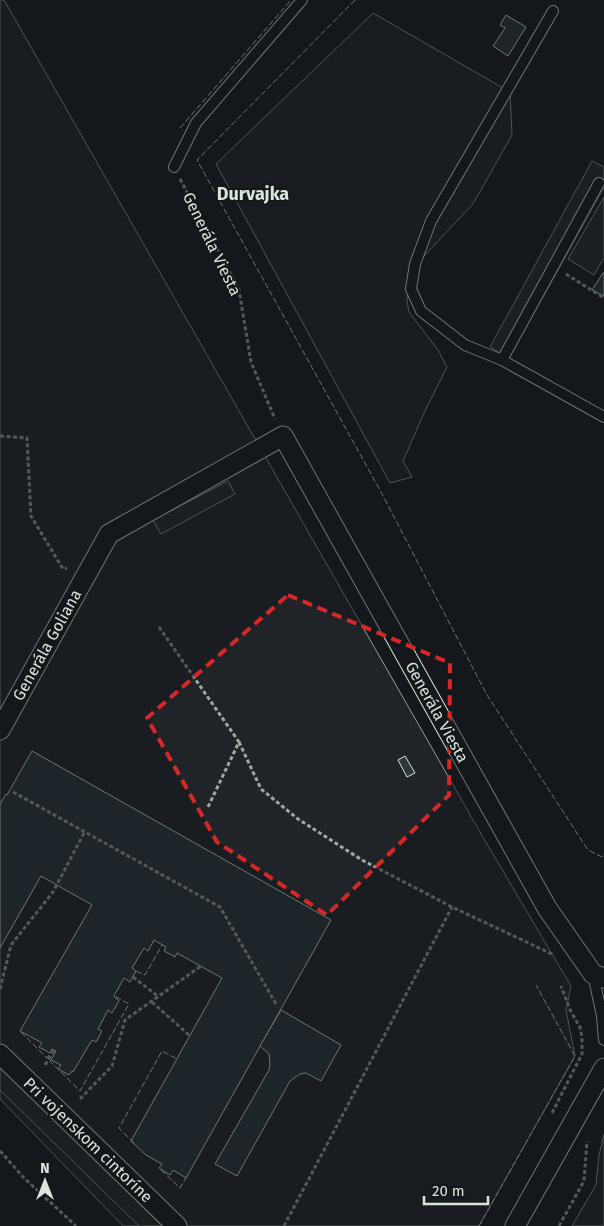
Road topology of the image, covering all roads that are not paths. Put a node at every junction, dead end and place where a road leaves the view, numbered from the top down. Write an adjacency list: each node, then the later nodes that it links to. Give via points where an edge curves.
1 (302, 0): 3 (lane, via 196,122)
2 (553, 11): 5 (lane, via 431,220 415,264 411,289 421,311 465,345)
3 (174, 168)
4 (599, 183): 5 (lane)
5 (502, 360): 6 (lane)
6 (604, 416)
7 (94, 561): 8 (street, Generála Goliana); 9 (street, Generála Viesta, via 109,534 283,436 547,908)
8 (0, 730)
9 (599, 976): 10 (lane)
10 (604, 1040)
11 (0, 1054): 13 (street, Pri vojenskom cintoríne)
12 (604, 1068): 14 (street)
13 (177, 1226)
14 (515, 1226)

